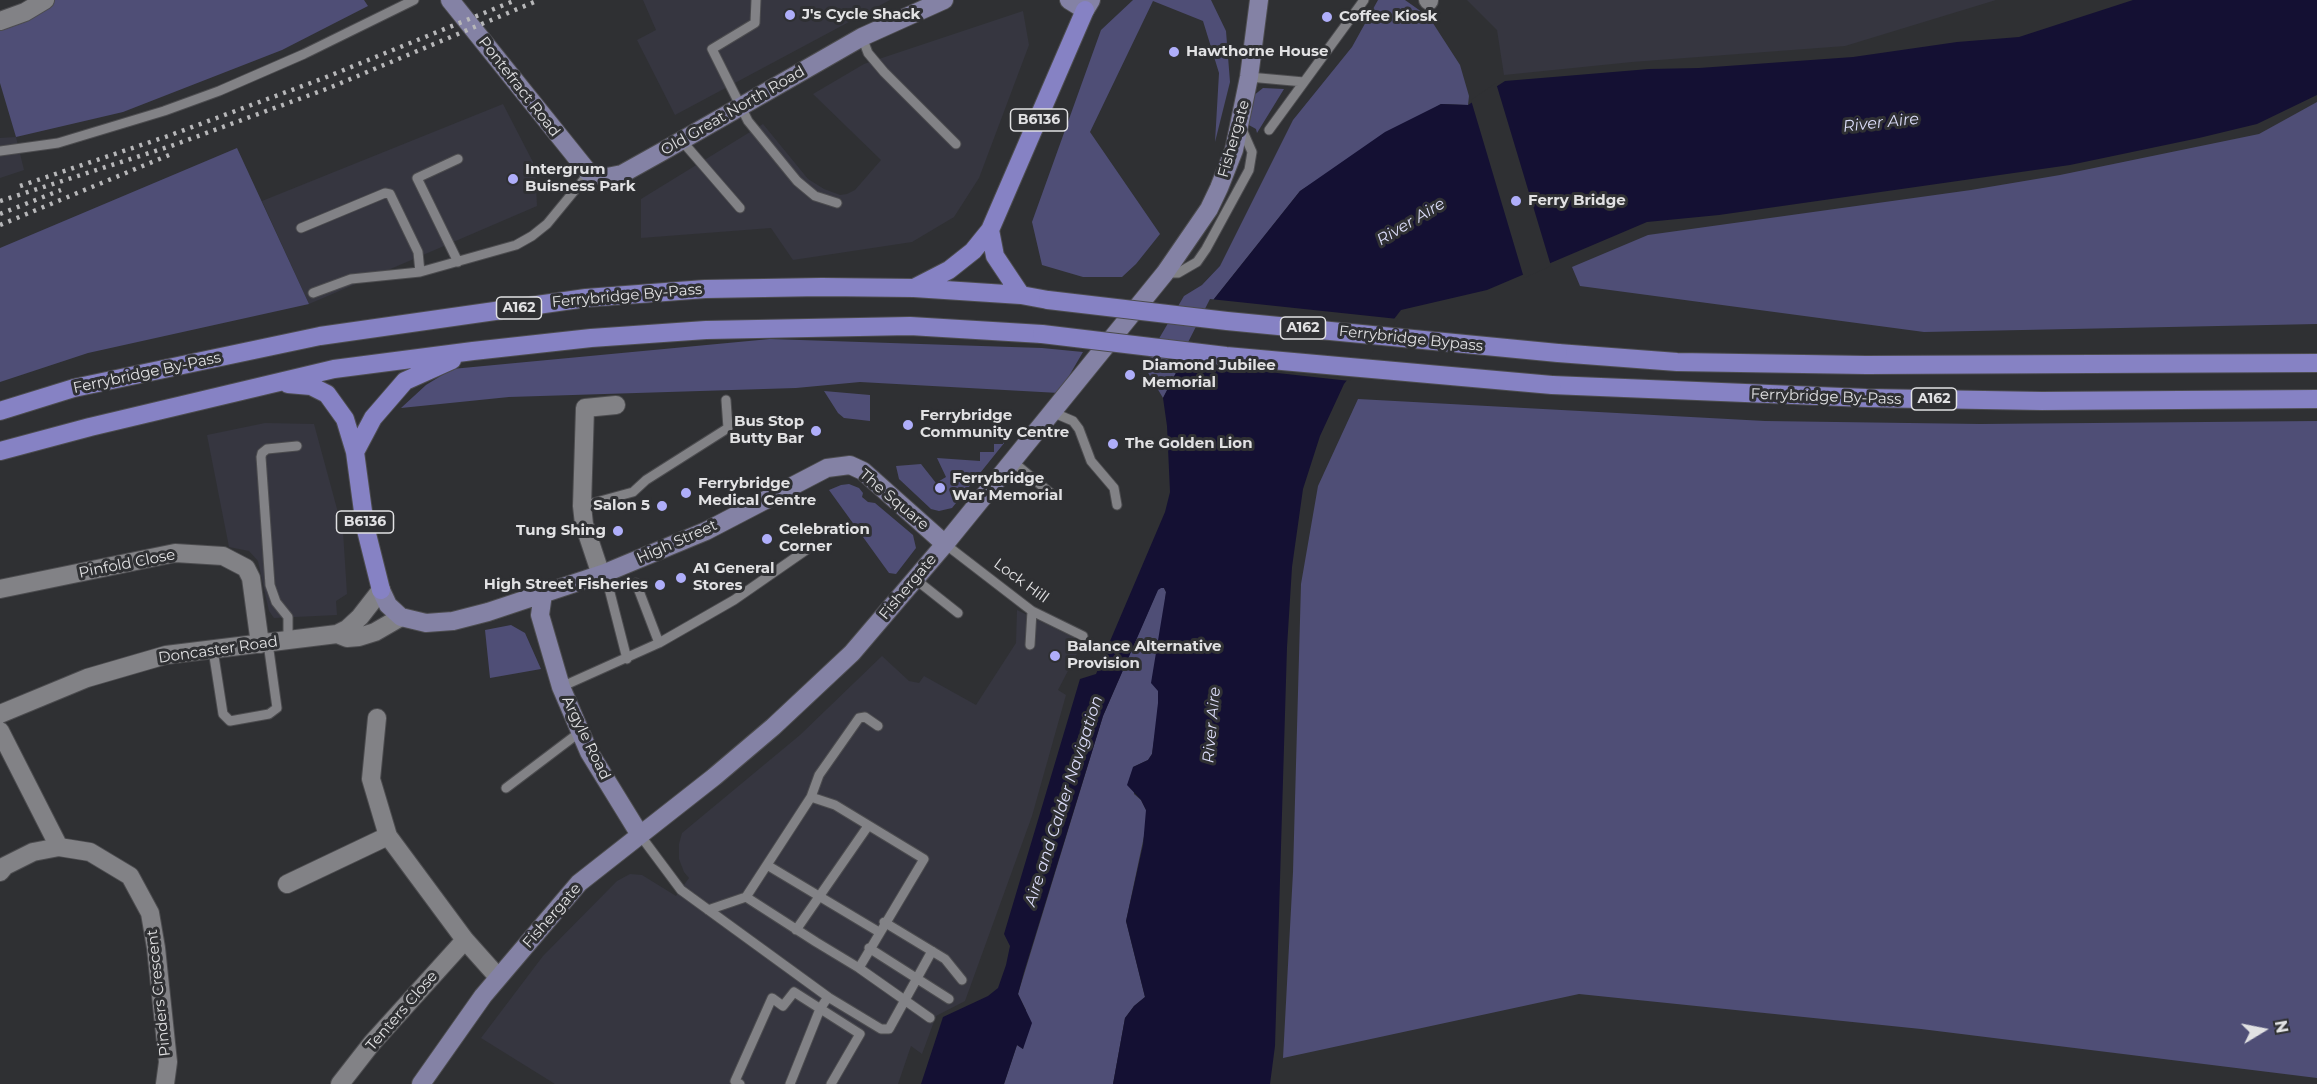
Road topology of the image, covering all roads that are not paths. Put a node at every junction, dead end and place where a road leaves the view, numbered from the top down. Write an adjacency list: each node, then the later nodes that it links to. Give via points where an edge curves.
1 (45, 0): 11 (street)
2 (414, 0): 19 (lane, via 219,91 58,143)
3 (450, 0): 21 (main road, Pontefract Road)
4 (756, 0): 15 (lane, via 755,23 712,49)
5 (944, 0): 9 (main road, Old Great North Road)
6 (1069, 0): 10 (main road)
7 (1258, 0): 13 (main road, Fishergate)
8 (1364, 0): 14 (lane)
9 (917, 5): 12 (main road, Old Great North Road)
10 (1088, 5): 25 (main road, B6136)
11 (0, 21)
12 (862, 37): 15 (main road, Old Great North Road); 18 (lane, via 868,53 884,72)
13 (1250, 77): 14 (lane); 40 (main road, Fishergate, via 1240,126 1219,188 1197,228)
14 (1304, 82): 16 (lane)
15 (740, 108): 17 (main road, Old Great North Road); 22 (lane, via 797,181 815,196)
16 (1269, 130)
17 (682, 141): 21 (main road, Old Great North Road, via 622,174 607,177); 23 (lane)
18 (956, 144)
19 (0, 151)
20 (458, 159): 26 (lane, via 417,178)
21 (590, 173): 26 (lane, via 562,208 532,236 516,245)
22 (837, 203)
23 (740, 208)
24 (301, 228): 27 (lane, via 390,194 418,252)
25 (990, 230): 28 (main road, via 949,270); 30 (main road, via 995,256)
26 (458, 262): 27 (lane)
27 (420, 272): 29 (lane, via 351,279)
28 (914, 288): 30 (main road, Ferrybridge By-Pass / A162); 39 (main road, Ferrybridge By-Pass / A162, via 705,289 586,298 320,336 74,388)
29 (313, 293)
30 (1021, 295): 31 (main road, Ferrybridge By-Pass / A162)
31 (1048, 300): 33 (main road, Ferrybridge Bypass / A162, bridge)
32 (473, 351): 35 (main road, A162, via 334,369); 36 (main road, Ferrybridge By-Pass / A162, bridge, via 706,330 910,326 1042,334 1226,356 1552,385 1866,398); 43 (main road, via 405,381 373,418)
33 (1558, 353): 34 (main road, Ferrybridge By-Pass / A162, via 1677,362)
34 (2317, 363)
35 (277, 383): 42 (main road, A162); 43 (main road, via 311,387 327,394 345,419)
36 (2317, 399)
37 (726, 400): 48 (lane, via 728,428 633,492)
38 (616, 405): 48 (street, via 585,408)
39 (0, 411)
40 (1052, 412): 44 (main road, Fishergate); 47 (lane, via 1073,421 1079,429 1090,461 1116,492)
41 (297, 446): 64 (lane, via 267,449 261,457 270,585 276,602 288,617)
42 (0, 451)
43 (355, 452): 55 (main road, B6136, via 365,526)
44 (1012, 462): 46 (lane); 49 (main road, Fishergate)
45 (805, 478): 49 (main road, The Square, via 827,468 850,465 863,471); 51 (main road, High Street, via 705,531)
46 (1054, 496)
47 (1117, 505)
48 (582, 507): 51 (street, via 584,524)
49 (945, 544): 52 (main road, Fishergate); 58 (lane, Lock Hill)
50 (809, 548): 65 (lane, via 734,600)
51 (603, 574): 56 (main road, High Street); 69 (lane)
52 (915, 579): 59 (lane); 79 (main road, Fishergate, via 852,653 781,720)
53 (636, 583): 65 (lane)
54 (0, 589): 66 (street, Pinfold Close, via 175,553 223,556 246,568 252,578)
55 (381, 590): 60 (main road, B6136, via 388,605); 61 (street, via 360,617)
56 (543, 594): 57 (main road); 62 (main road, Argyle Road, via 540,615)
57 (506, 607): 60 (main road, via 453,621 426,623); 62 (main road, Argyle Road, via 527,615)
58 (1032, 610): 63 (lane, Lock Hill); 67 (lane)
59 (958, 613)
60 (401, 617): 61 (street, Doncaster Road, via 359,637)
61 (337, 634): 64 (street, Doncaster Road)
62 (544, 635): 70 (main road, Argyle Road)
63 (1083, 636)
64 (288, 640): 66 (street, Doncaster Road)
65 (659, 643): 69 (lane)
66 (264, 644): 68 (street, Doncaster Road); 68 (lane, via 277,708 269,714 230,721 223,714)
67 (1030, 645)
68 (213, 650): 71 (street, Doncaster Road, via 166,655 124,666)
69 (627, 659): 70 (lane)
70 (561, 687): 75 (main road, Argyle Road)
71 (0, 714)
72 (377, 718): 80 (street, via 371,779)
73 (878, 726): 77 (lane, via 865,717 859,718 819,774)
74 (0, 731): 81 (street)
75 (580, 732): 76 (lane); 79 (main road, Argyle Road)
76 (506, 788)
77 (811, 797): 78 (lane, via 835,805); 82 (lane)
78 (868, 826): 85 (lane); 88 (lane, via 924,860)
79 (640, 835): 87 (lane, via 681,890); 95 (main road, Fishergate, via 579,884)
80 (388, 836): 84 (street); 91 (street)
81 (59, 847): 83 (street, via 33,852); 103 (street, Pinders Crescent, via 90,852 129,876 150,914 168,1062)
82 (767, 865): 85 (lane); 86 (lane)
83 (0, 872)
84 (287, 884)
85 (820, 896): 89 (lane); 90 (lane)
86 (746, 897): 87 (lane); 89 (lane)
87 (708, 910): 98 (lane)
88 (885, 922): 90 (lane); 93 (lane)
89 (796, 930): 94 (lane)
90 (879, 932): 92 (lane)
91 (465, 940): 95 (street); 104 (street, Tenters Close)
92 (870, 948): 94 (lane); 96 (lane)
93 (932, 951): 96 (lane); 97 (lane, via 945,959)
94 (859, 968): 100 (lane)
95 (498, 977): 105 (main road, Fishergate)
96 (918, 979): 99 (lane); 100 (lane)
97 (962, 980)
98 (828, 997): 100 (lane, via 881,1029 891,1026); 101 (lane)
99 (949, 999)
100 (906, 1000): 102 (lane)
101 (820, 1009): 106 (lane, via 794,992 783,1006 772,998 735,1081); 107 (lane); 108 (lane, via 860,1034)
102 (930, 1018)
103 (165, 1084)
104 (340, 1084)
105 (421, 1084)
106 (740, 1084)
107 (790, 1084)
108 (831, 1084)

